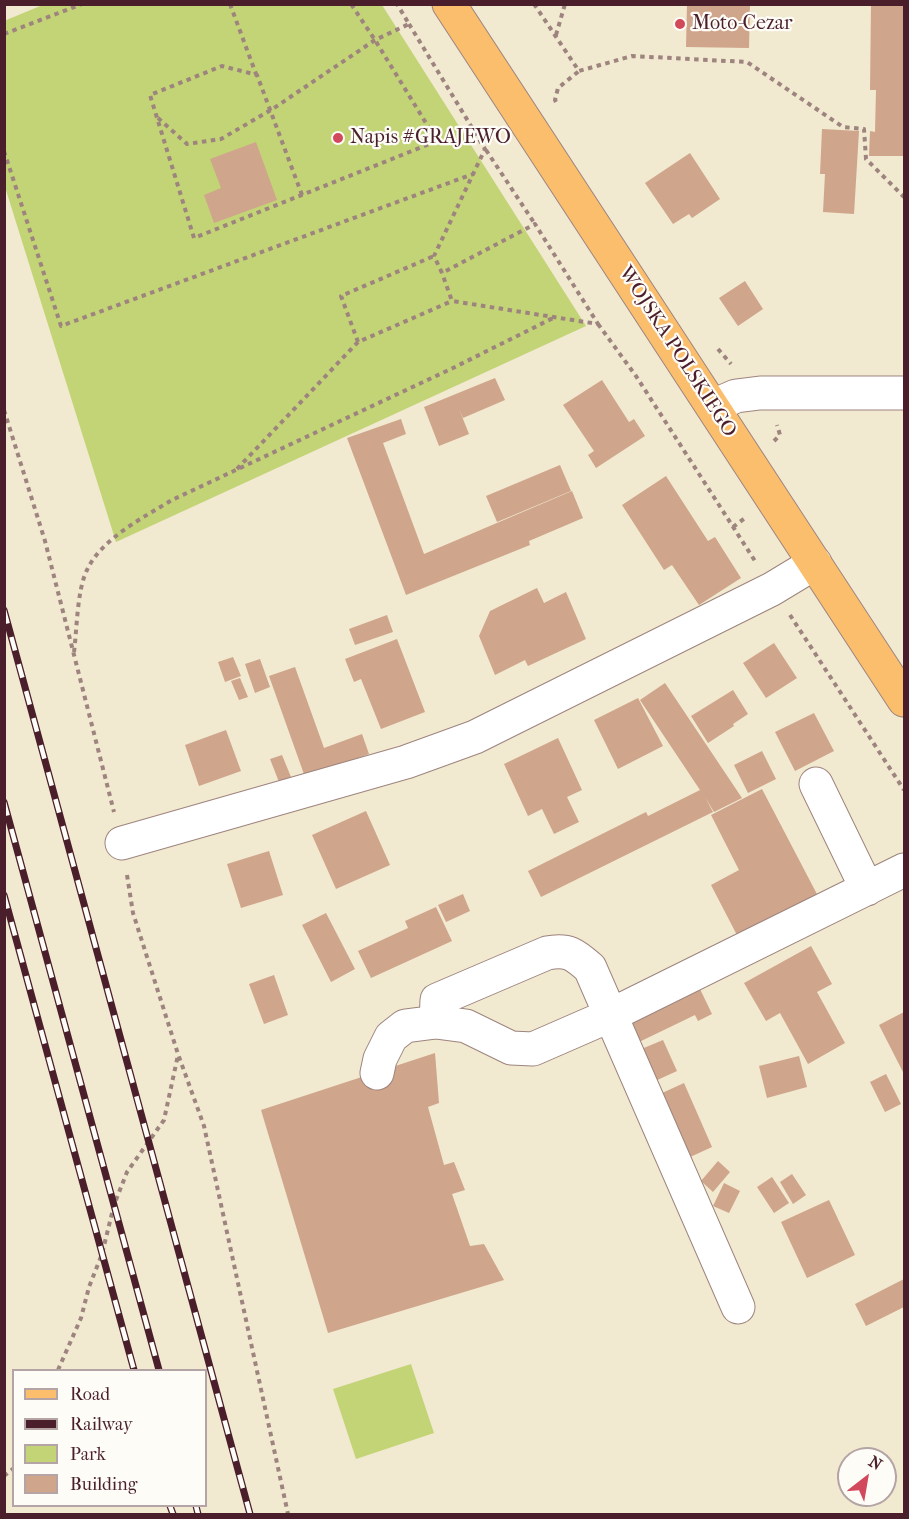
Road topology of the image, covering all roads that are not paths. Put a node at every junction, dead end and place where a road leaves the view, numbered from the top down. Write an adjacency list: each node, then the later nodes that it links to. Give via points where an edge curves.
1 (449, 4): 3 (main road, WOJSKA POLSKIEGO)
2 (904, 393): 3 (street, via 760,393 736,396)
3 (713, 406): 4 (main road, WOJSKA POLSKIEGO)
4 (814, 563): 5 (main road, WOJSKA POLSKIEGO); 7 (street, via 772,589 475,737 406,762)
5 (904, 700)
6 (816, 784): 9 (street)
7 (122, 843)
8 (904, 870): 9 (street)
9 (867, 889): 10 (street)
10 (611, 1015): 11 (street, via 533,1049 511,1047 466,1026); 11 (street, via 590,968 562,950 437,1000); 13 (street)
11 (436, 1022): 12 (street, via 405,1026 392,1037)
12 (377, 1073)
13 (738, 1307)

